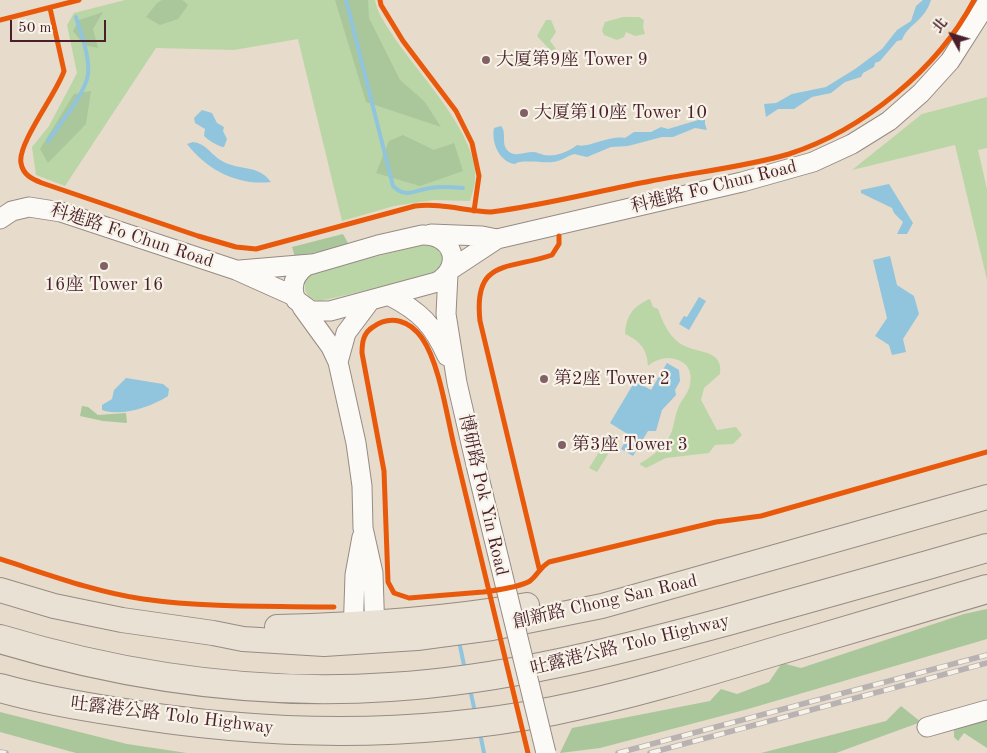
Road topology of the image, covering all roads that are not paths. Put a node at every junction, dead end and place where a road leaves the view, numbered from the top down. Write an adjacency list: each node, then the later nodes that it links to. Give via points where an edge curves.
1 (987, 3): 4 (street, 科進路 Fo Chun Road, via 950,61 922,93 889,121 852,144 813,162 742,182)
2 (0, 219): 6 (street, 科進路 Fo Chun Road, via 12,210 44,208)
3 (422, 235): 4 (street, 科進路 Fo Chun Road, via 482,236); 5 (street, 科進路 Fo Chun Road); 7 (street, via 439,237 448,244 452,256)
4 (497, 240): 7 (street, 科進路 Fo Chun Road)
5 (311, 264): 6 (street, 科進路 Fo Chun Road); 10 (street, via 295,278)
6 (236, 270): 10 (street, 科進路 Fo Chun Road)
7 (449, 272): 8 (street, 科進路 Fo Chun Road, via 430,285); 12 (street, 博研路 Pok Yin Road, via 446,314)
8 (390, 296): 9 (street, 科進路 Fo Chun Road); 12 (street, 博研路 Pok Yin Road, via 410,306 429,323)
9 (370, 300): 10 (street, 科進路 Fo Chun Road, via 330,311 311,311); 11 (street, via 346,333)
10 (298, 302): 11 (street)
11 (338, 362): 19 (street, via 362,486 363,528 354,575)
12 (457, 383): 24 (street, 博研路 Pok Yin Road, bridge)
13 (987, 482): 18 (main road, 創新路 Chong San Road)
14 (987, 497): 18 (main road, 創新路 Chong San Road, via 602,606)
15 (987, 548): 20 (highway, 吐露港公路 Tolo Highway, via 611,652 502,675 418,685 346,689 245,686 143,674)
16 (0, 590): 19 (main road, 創新路 Chong San Road, via 54,606 122,620 213,633 244,628)
17 (987, 590): 21 (highway, 吐露港公路 Tolo Highway, via 625,695 512,718 423,728 345,732 240,729 110,711 30,697)
18 (490, 620): 19 (main road, 創新路 Chong San Road)
19 (364, 632)
20 (0, 639)
21 (0, 688)
22 (987, 710): 23 (street)
23 (927, 727)
24 (546, 753)

